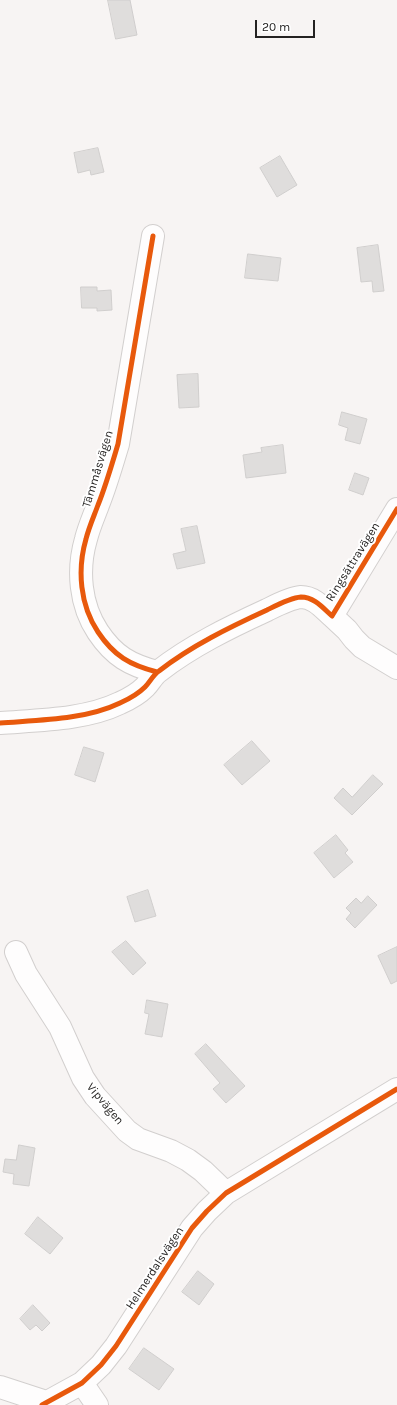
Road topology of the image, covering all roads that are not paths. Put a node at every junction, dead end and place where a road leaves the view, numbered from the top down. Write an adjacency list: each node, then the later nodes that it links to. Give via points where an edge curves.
1 (153, 236): 5 (street, Tämmåsvägen, via 118,444 86,538 81,572 83,592 91,621 104,640 125,660)
2 (397, 509): 3 (street, Ringsättravägen)
3 (332, 616): 4 (street, via 362,647); 5 (street, Ringsättravägen, via 315,600 302,597 283,603 211,638)
4 (397, 668)
5 (157, 672): 6 (street, Ringsättravägen, via 134,696 101,710 73,716)
6 (0, 723)
7 (16, 952): 9 (street, Vipvägen, via 26,974 60,1027 83,1078 95,1096 127,1131 138,1139 188,1160)
8 (397, 1089): 9 (street, Helmerdalsvägen)
9 (226, 1193): 10 (street, Helmerdalsvägen, via 192,1228 116,1346 101,1366)
10 (82, 1383): 12 (street, Helmerdalsvägen); 13 (street)
11 (0, 1387): 12 (street)
12 (44, 1404)
13 (97, 1405)

